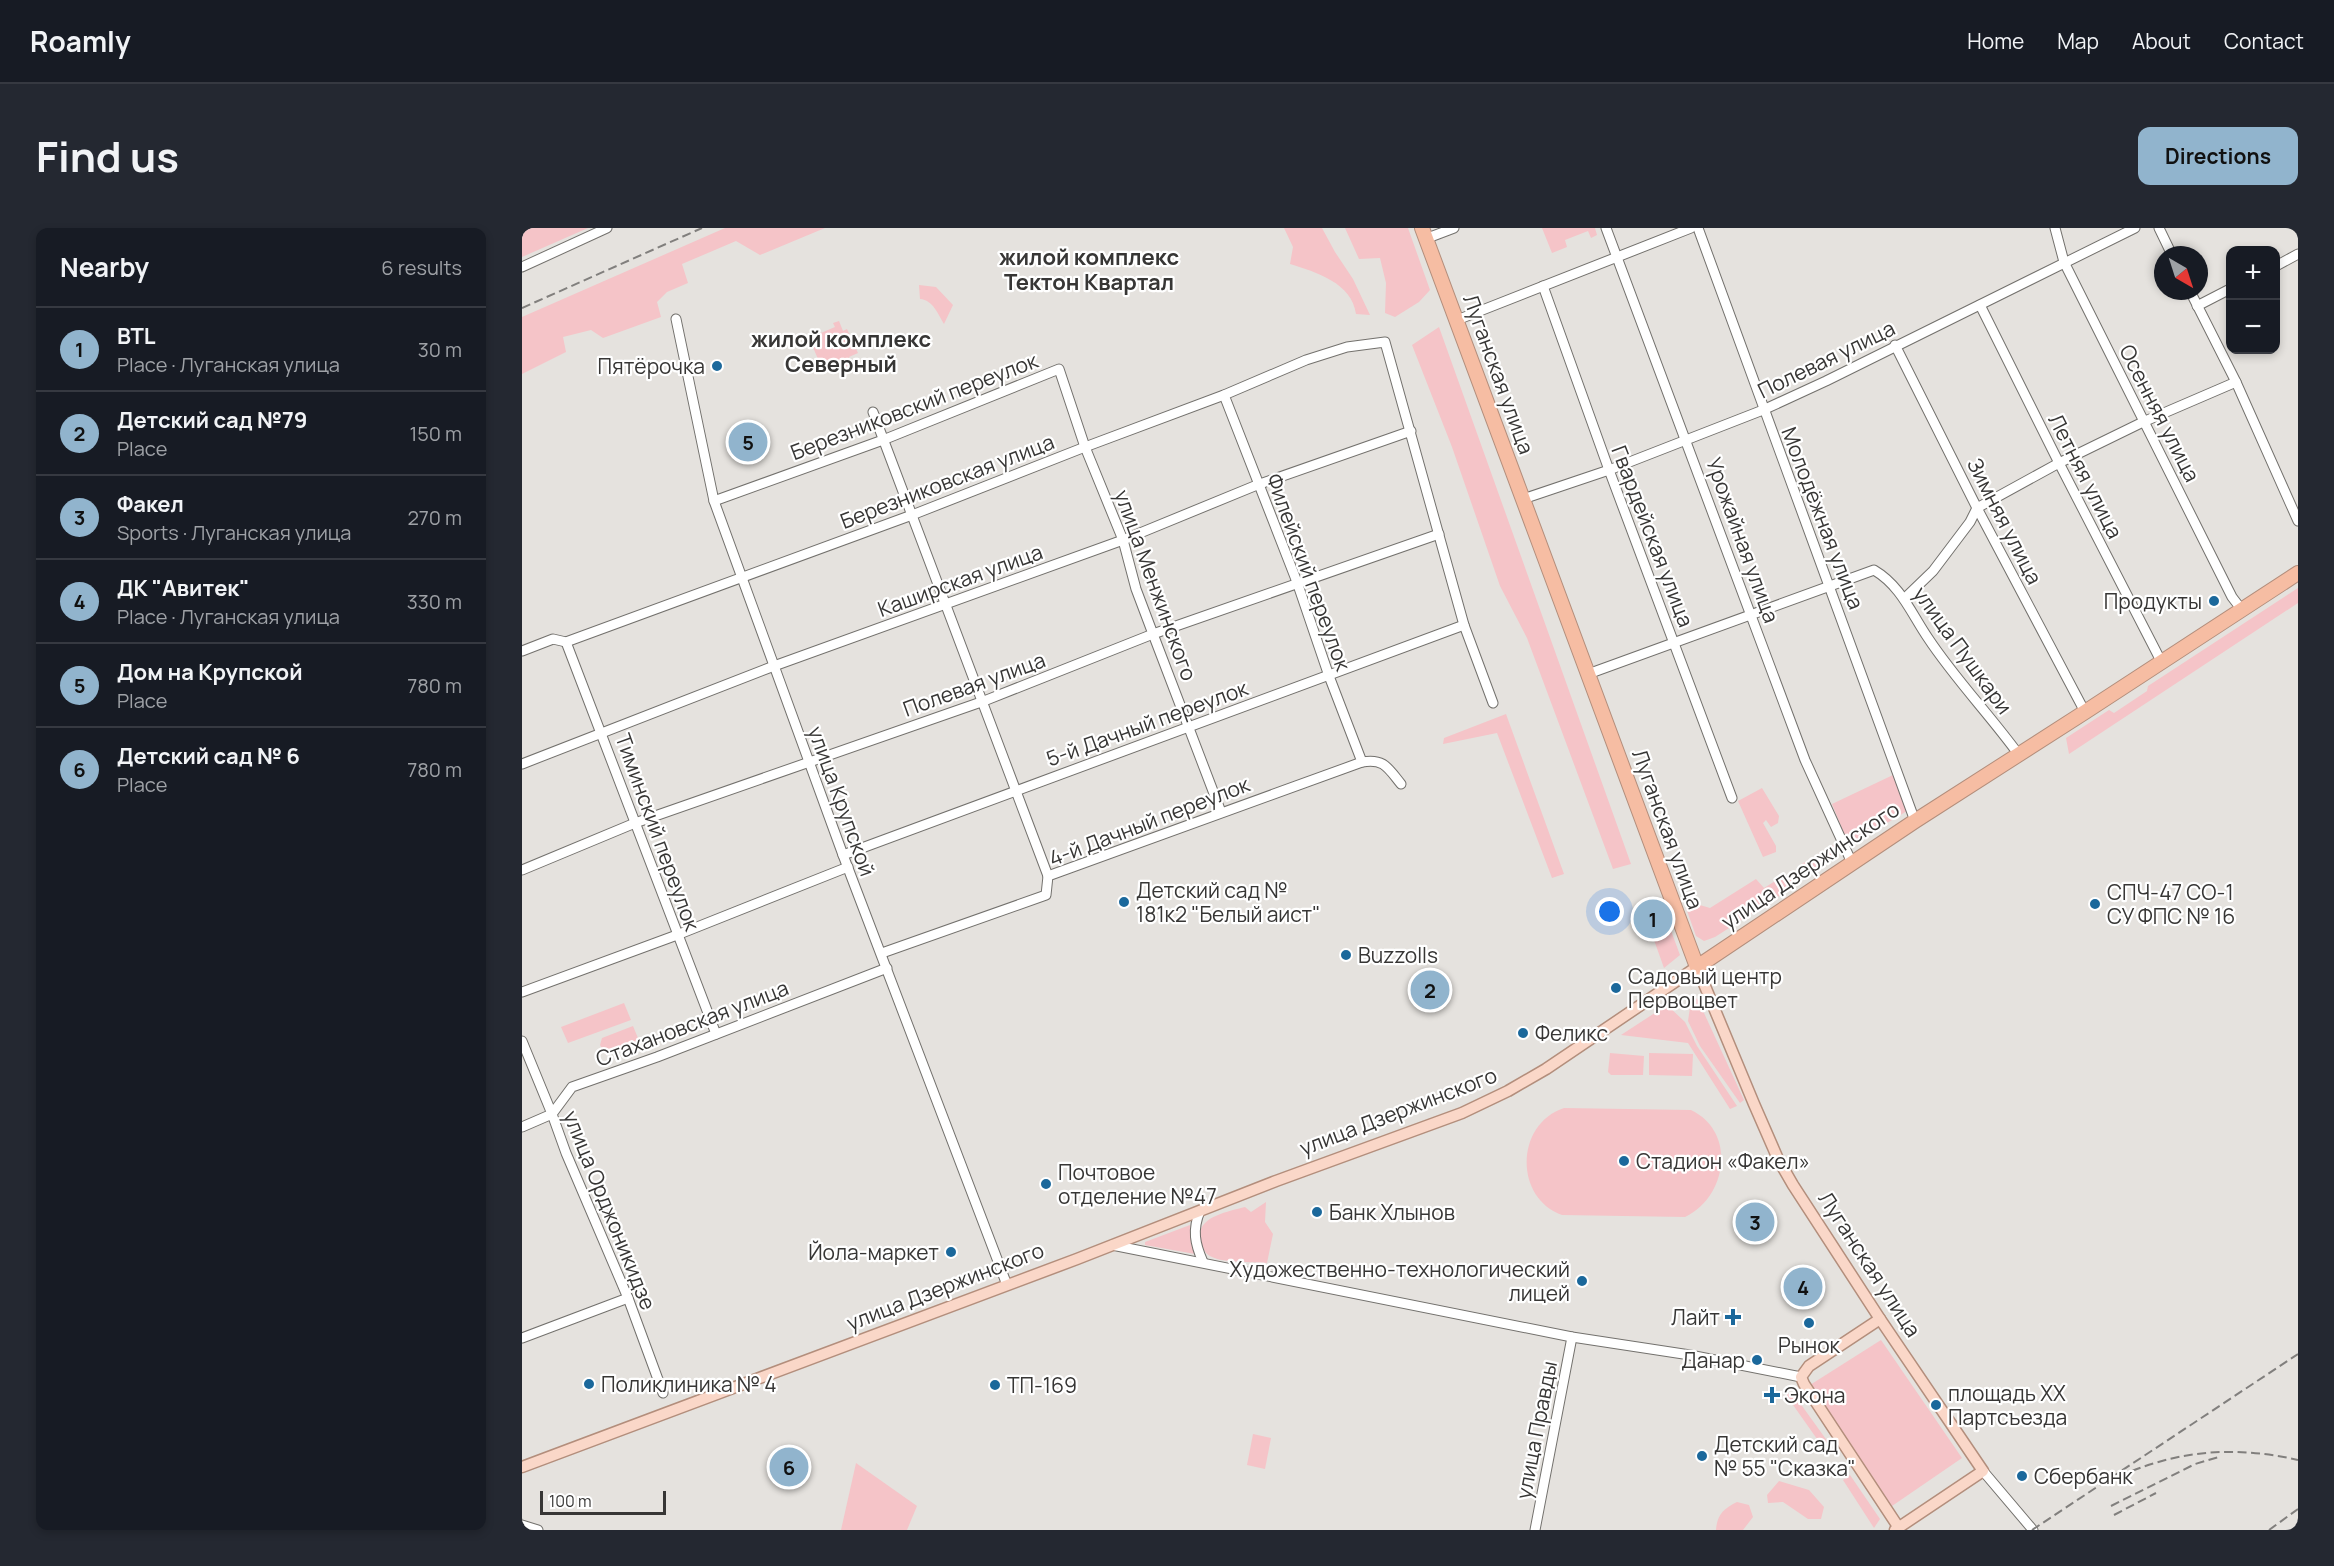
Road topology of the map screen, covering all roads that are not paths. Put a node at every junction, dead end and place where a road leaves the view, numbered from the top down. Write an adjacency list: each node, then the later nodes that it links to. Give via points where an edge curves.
1 (607, 228): 15 (street)
2 (1454, 228): 9 (street)
3 (1606, 228): 12 (street, Урожайная улица)
4 (1691, 228): 12 (street)
5 (1698, 228): 27 (street, Молодёжная улица)
6 (2055, 228): 13 (street, Осенняя улица)
7 (2135, 228): 13 (street, Полевая улица)
8 (2159, 228): 10 (street)
9 (1424, 233): 22 (highway, Луганская улица)
10 (2168, 246)
11 (2298, 254): 14 (street)
12 (1617, 256): 16 (street); 31 (street, Урожайная улица)
13 (2064, 262): 19 (street, Полевая улица); 29 (street, Осенняя улица)
14 (2280, 264)
15 (522, 267)
16 (1543, 286): 22 (street); 35 (street, Гвардейская улица)
17 (2226, 291): 20 (street)
18 (2194, 300): 20 (street)
19 (1980, 305): 23 (street, Полевая улица); 34 (street, Летняя улица)
20 (2197, 306): 25 (street)
21 (676, 319): 38 (street, улица Крупской)
22 (1457, 320): 37 (highway, Луганская улица)
23 (1895, 345): 27 (street, Полевая улица); 39 (street, Зимняя улица)
24 (1059, 369): 32 (street, Березниковский переулок); 33 (street, улица Менжинского)
25 (2236, 382): 29 (street); 41 (street)
26 (1224, 395): 30 (street, Березниковская улица, via 1306,360 1347,347 1385,342); 33 (street, Березниковская улица); 36 (street, Филейский переулок)
27 (1763, 410): 31 (street, Полевая улица); 47 (street, Молодёжная улица)
28 (873, 412): 32 (street)
29 (2144, 422): 34 (street); 50 (street, Осенняя улица)
30 (1411, 431): 36 (street, Каширская улица); 42 (street)
31 (1686, 439): 35 (street, Полевая улица); 51 (street, Урожайная улица)
32 (883, 440): 38 (street, Березниковский переулок); 40 (street)
33 (1086, 447): 40 (street, Березниковская улица); 43 (street, улица Менжинского)
34 (2059, 463): 39 (street); 57 (street, Летняя улица)
35 (1609, 470): 37 (street, Полевая улица); 55 (street, Гвардейская улица)
36 (1257, 484): 43 (street, Каширская улица); 46 (street, Филейский переулок)
37 (1523, 499): 59 (highway, Луганская улица)
38 (714, 501): 45 (street, улица Крупской)
39 (1977, 507): 48 (street, via 1933,571); 63 (street, Зимняя улица)
40 (912, 515): 45 (street, Березниковская улица); 49 (street)
41 (2298, 521)
42 (1438, 534): 46 (street, Полевая улица); 52 (street)
43 (1123, 540): 49 (street, Каширская улица); 53 (street, улица Менжинского)
44 (2298, 573): 50 (highway, улица Дзержинского)
45 (742, 577): 54 (street, Березниковская улица); 58 (street, улица Крупской)
46 (1297, 582): 53 (street, Полевая улица); 60 (street, Филейский переулок)
47 (1830, 584): 48 (street, улица Пушкари, via 1874,570); 51 (street); 74 (street, Молодёжная улица)
48 (1905, 598): 66 (street, улица Пушкари, via 1928,638)
49 (947, 605): 58 (street, Каширская улица); 61 (street)
50 (2242, 610): 57 (highway, улица Дзержинского)
51 (1751, 613): 55 (street); 77 (street, Урожайная улица, via 1805,760)
52 (1464, 625): 60 (street, 5-й Дачный переулок); 62 (street)
53 (1153, 634): 61 (street, Полевая улица); 64 (street, улица Менжинского)
54 (566, 642): 56 (street, Березниковская улица, via 553,639); 65 (street, Тиминский переулок)
55 (1674, 642): 59 (street); 72 (street, Гвардейская улица)
56 (522, 651)
57 (2162, 663): 63 (highway, улица Дзержинского)
58 (774, 666): 65 (street, Каширская улица); 67 (street, улица Крупской)
59 (1588, 674): 83 (highway, Луганская улица)
60 (1329, 676): 64 (street, 5-й Дачный переулок); 68 (street, Филейский переулок)
61 (984, 701): 67 (street, Полевая улица); 71 (street)
62 (1493, 703)
63 (2085, 712): 66 (highway, улица Дзержинского)
64 (1189, 726): 71 (street, 5-й Дачный переулок); 73 (street, улица Менжинского)
65 (602, 732): 69 (street, Каширская улица); 75 (street, Тиминский переулок)
66 (2019, 755): 74 (highway, улица Дзержинского)
67 (808, 762): 75 (street, Полевая улица); 76 (street, улица Крупской)
68 (1362, 762): 70 (street, via 1375,759 1383,763); 73 (street, 4-й Дачный переулок)
69 (522, 764)
70 (1401, 784)
71 (1015, 792): 76 (street, 5-й Дачный переулок); 80 (street)
72 (1732, 798)
73 (1221, 812): 80 (street, 4-й Дачный переулок)
74 (1915, 821): 77 (highway, улица Дзержинского)
75 (635, 823): 79 (street, Полевая улица); 81 (street, Тиминский переулок)
76 (843, 855): 78 (street, улица Крупской)
77 (1852, 863): 83 (highway, улица Дзержинского)
78 (848, 867): 81 (street); 82 (street, улица Крупской)
79 (522, 870)
80 (1048, 876): 82 (street, 4-й Дачный переулок, via 1046,894)
81 (677, 935): 85 (street); 86 (street, Тиминский переулок)
82 (882, 953): 84 (street, улица Крупской)
83 (1697, 967): 90 (main road, улица Дзержинского, via 1546,1069 1487,1102); 95 (main road, Луганская улица, via 1778,1159)
84 (887, 968): 86 (street, Стахановская улица); 93 (street, улица Крупской)
85 (522, 992)
86 (716, 1034): 88 (street, Стахановская улица, via 572,1086)
87 (522, 1041): 88 (street, улица Орджоникидзе)
88 (552, 1114): 89 (street); 94 (street, улица Орджоникидзе)
89 (522, 1127)
90 (1200, 1211): 91 (main road, улица Дзержинского); 92 (street, via 1194,1232)
91 (1112, 1245): 92 (street); 93 (main road, улица Дзержинского)
92 (1203, 1262): 96 (street)
93 (1007, 1285): 100 (main road, улица Дзержинского)
94 (628, 1298): 97 (street); 99 (street, улица Орджоникидзе)
95 (1880, 1320): 98 (main road, via 1809,1366); 101 (main road, Луганская улица)
96 (1572, 1336): 98 (street); 105 (street, улица Правды)
97 (522, 1338)
98 (1802, 1377): 103 (main road)
99 (663, 1393)
100 (522, 1467)
101 (1983, 1471): 103 (main road); 106 (street)
102 (522, 1525): 104 (street)
103 (1897, 1529)
104 (538, 1530)
105 (1535, 1530)
106 (2033, 1530)

